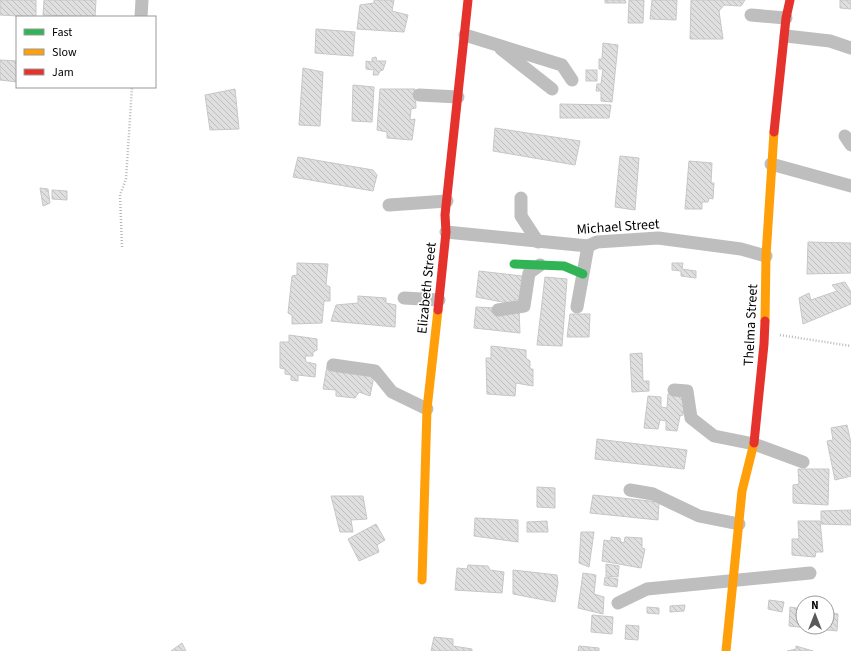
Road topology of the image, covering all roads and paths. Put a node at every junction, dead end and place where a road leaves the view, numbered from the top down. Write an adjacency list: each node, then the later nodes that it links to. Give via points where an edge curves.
1 (142, 0): 5 (street)
2 (468, 0): 7 (street, Elizabeth Street)
3 (790, 0): 6 (street, Thelma Street)
4 (751, 15): 6 (street)
5 (141, 16)
6 (786, 18): 8 (street, Thelma Street)
7 (465, 35): 9 (street); 15 (street, Elizabeth Street)
8 (786, 36): 10 (street, via 830,41); 16 (street, Thelma Street)
9 (494, 44): 11 (street, via 562,65); 13 (street)
10 (851, 48)
11 (572, 80)
12 (132, 88): 24 (path, via 126,179 120,195)
13 (552, 89)
14 (419, 95): 15 (street)
15 (458, 97): 19 (street, Elizabeth Street)
16 (771, 164): 17 (street); 25 (street, Thelma Street)
17 (851, 186)
18 (521, 198): 22 (street, via 521,216)
19 (447, 201): 20 (street); 21 (street, Elizabeth Street)
20 (389, 204)
21 (446, 232): 22 (street, Michael Street); 30 (street, Elizabeth Street)
22 (538, 242): 23 (street, Michael Street)
23 (588, 246): 25 (street, Michael Street, via 597,242 658,238 741,249); 28 (street)
24 (122, 247)
25 (766, 256): 33 (street, Thelma Street)
26 (514, 264): 27 (street)
27 (540, 265): 28 (street, via 564,266); 32 (street, via 529,273 524,306)
28 (582, 274): 31 (street)
29 (404, 298): 30 (street)
30 (439, 300): 37 (street, Elizabeth Street)
31 (576, 306)
32 (498, 310)
33 (764, 344): 34 (path, via 782,334); 38 (street, Thelma Street)
34 (851, 346)
35 (333, 365): 37 (street, via 375,371 392,392)
36 (674, 390): 38 (street, via 687,391 691,418 714,436)
37 (427, 409): 43 (street, Elizabeth Street)
38 (754, 444): 39 (street); 41 (street, Thelma Street, via 742,491)
39 (803, 462)
40 (630, 490): 41 (street, via 653,494 699,516)
41 (739, 524): 44 (street, Thelma Street)
42 (810, 573): 44 (street)
43 (422, 580)
44 (733, 581): 45 (street, via 647,589); 46 (street, Thelma Street)
45 (618, 603)
46 (726, 651)

